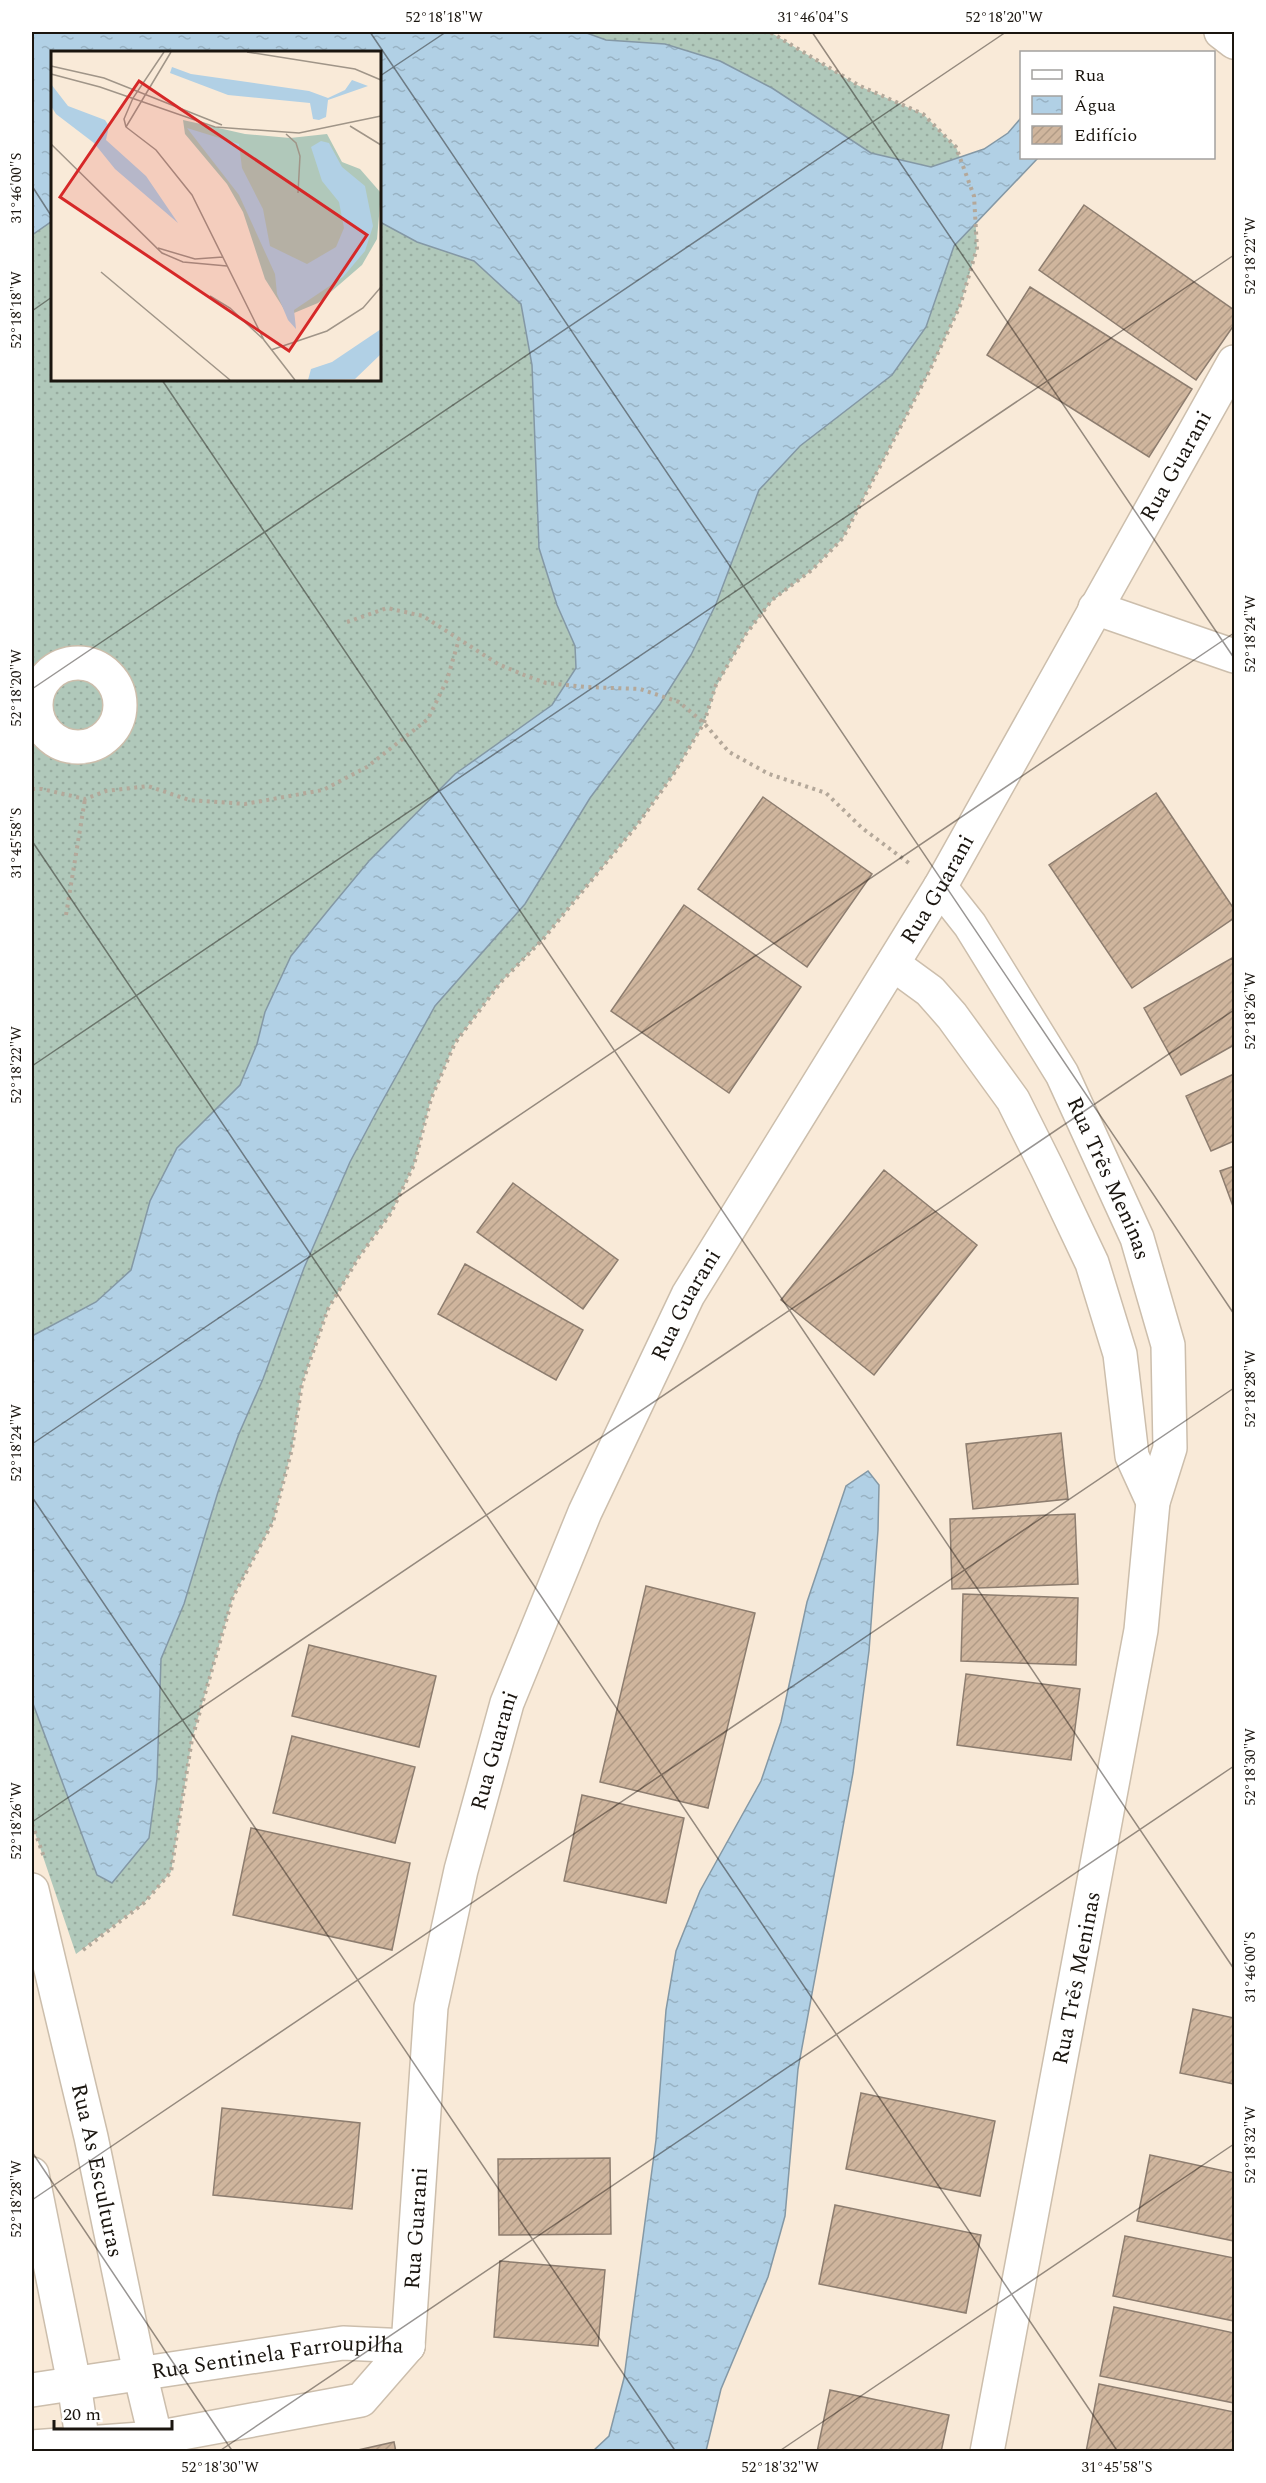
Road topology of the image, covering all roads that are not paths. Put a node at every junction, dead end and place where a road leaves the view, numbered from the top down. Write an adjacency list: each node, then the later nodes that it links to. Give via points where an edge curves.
1 (1221, 32): 2 (street)
2 (1234, 42)
3 (1234, 362): 4 (street, Rua Guarani)
4 (1095, 608): 5 (street); 6 (street, Rua Guarani)
5 (1234, 656)
6 (940, 887): 7 (street, Rua Guarani); 8 (street, Rua Trẽs Meninas, via 970,926 1062,1074 1137,1238 1168,1344 1170,1448)
7 (893, 964): 8 (street, Rua Trẽs Meninas, via 930,991 952,1016 1013,1100 1053,1178 1092,1263 1120,1354 1132,1455); 11 (street, Rua Guarani, via 688,1295 585,1512 507,1703 461,1870 431,2007)
8 (1153, 1502): 18 (street, Rua Trẽs Meninas, via 1141,1630)
9 (32, 1890): 12 (street, Rua As Esculturas, via 91,2137)
10 (32, 2174): 13 (street)
11 (408, 2346): 12 (street, Rua Sentinela Farroupilha, via 343,2343); 15 (street, Rua Sentinela Farroupilha, via 361,2400)
12 (140, 2373): 13 (street, Rua Sentinela Farroupilha); 15 (street, Rua As Esculturas)
13 (74, 2383): 14 (street, Rua Sentinela Farroupilha); 17 (street)
14 (32, 2390)
15 (157, 2445): 17 (street, Rua Sentinela Farroupilha)
16 (32, 2447): 17 (street, Rua Sentinela Farroupilha)
17 (83, 2448)
18 (987, 2451)

